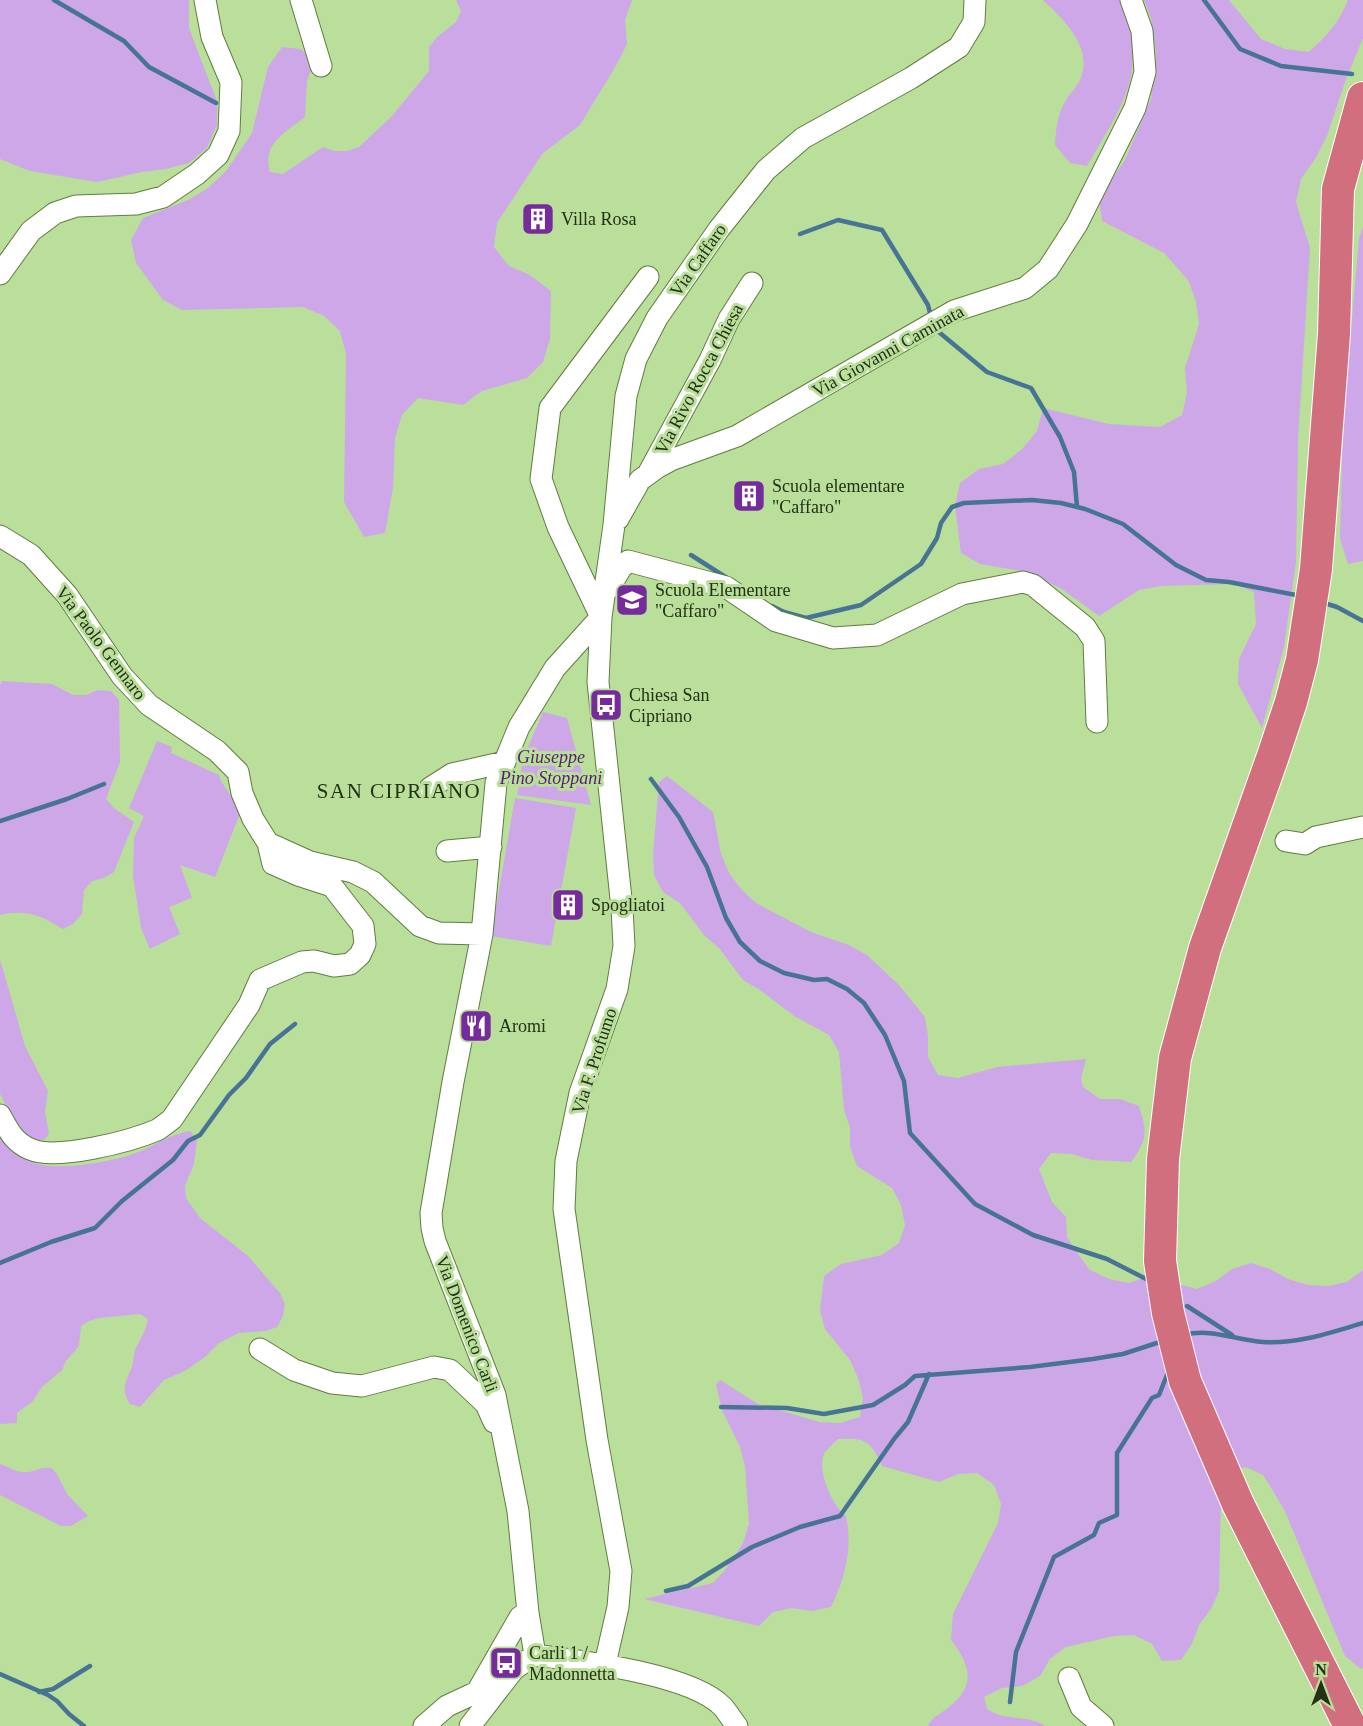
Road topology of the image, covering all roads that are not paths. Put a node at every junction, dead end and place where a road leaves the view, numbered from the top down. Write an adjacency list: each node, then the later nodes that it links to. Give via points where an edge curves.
1 (206, 0): 7 (street, via 212,37 231,82 229,131 219,155 163,197 136,204 76,206 55,213 31,231)
2 (302, 0): 5 (street)
3 (975, 0): 11 (street, Via Caffaro, via 974,22 959,47 912,78 803,138 766,170 657,318 636,359 626,396)
4 (1131, 0): 10 (street, Via Giovanni Caminata, via 1142,32 1145,72 1135,108 1077,224 1048,269 1025,288 954,311 737,436 671,460)
5 (321, 66)
6 (1363, 98): 34 (highway, via 1338,189 1334,334 1316,569 1302,660 1205,948 1174,1058 1163,1159 1160,1261 1185,1381 1238,1504)
7 (0, 274)
8 (648, 277): 13 (street, via 550,408 541,479 558,527)
9 (752, 283): 10 (street, Via Rivo Rocca Chiesa)
10 (648, 474): 11 (street, Via Giovanni Caminata, via 640,480)
11 (614, 525): 13 (street, Via Caffaro)
12 (0, 536): 19 (street, Via Paolo Gennaro, via 31,555 67,595 122,676 149,705 217,751 238,772 235,789)
13 (602, 616): 14 (street, Via Domenico Carli, via 621,568 628,561 726,587 776,621 833,638 877,635 962,594 1023,582 1033,585 1085,627 1094,641); 15 (street, Via Domenico Carli, via 555,668 519,727); 28 (street, Via F. Profumo, via 598,682 624,946 617,989 580,1093 566,1161 564,1209 597,1440 621,1571 618,1607)
14 (1097, 722)
15 (505, 762): 16 (street, via 452,774); 20 (street, Via Domenico Carli, via 496,783)
16 (430, 788)
17 (1363, 826): 18 (street, via 1316,837 1305,844)
18 (1286, 841)
19 (268, 843): 22 (street, via 310,862 353,872 373,882 420,926 439,933); 23 (street, Via Paolo Gennaro, via 273,864 332,886 363,926 365,944 360,956 350,964 334,966 302,962 260,980 249,1005 172,1119 160,1129 128,1140 59,1153 31,1150 13,1138)
20 (491, 847): 21 (street); 22 (street, Via Domenico Carli)
21 (447, 851)
22 (482, 934): 25 (street, Via Domenico Carli, via 453,1082 432,1228 495,1395)
23 (0, 1115)
24 (260, 1349): 25 (street, via 294,1370 332,1383 362,1386 434,1367 450,1370 486,1404)
25 (503, 1442): 26 (street, Via Domenico Carli, via 518,1510)
26 (528, 1613): 27 (street, Via Domenico Carli); 30 (street, via 520,1617 477,1692 447,1706)
27 (535, 1655): 28 (street); 31 (street, via 514,1669)
28 (605, 1664): 32 (street, via 691,1687 722,1706)
29 (1069, 1678): 33 (street, via 1082,1707)
30 (424, 1726)
31 (470, 1726)
32 (737, 1726)
33 (1103, 1726)
34 (1350, 1726)

